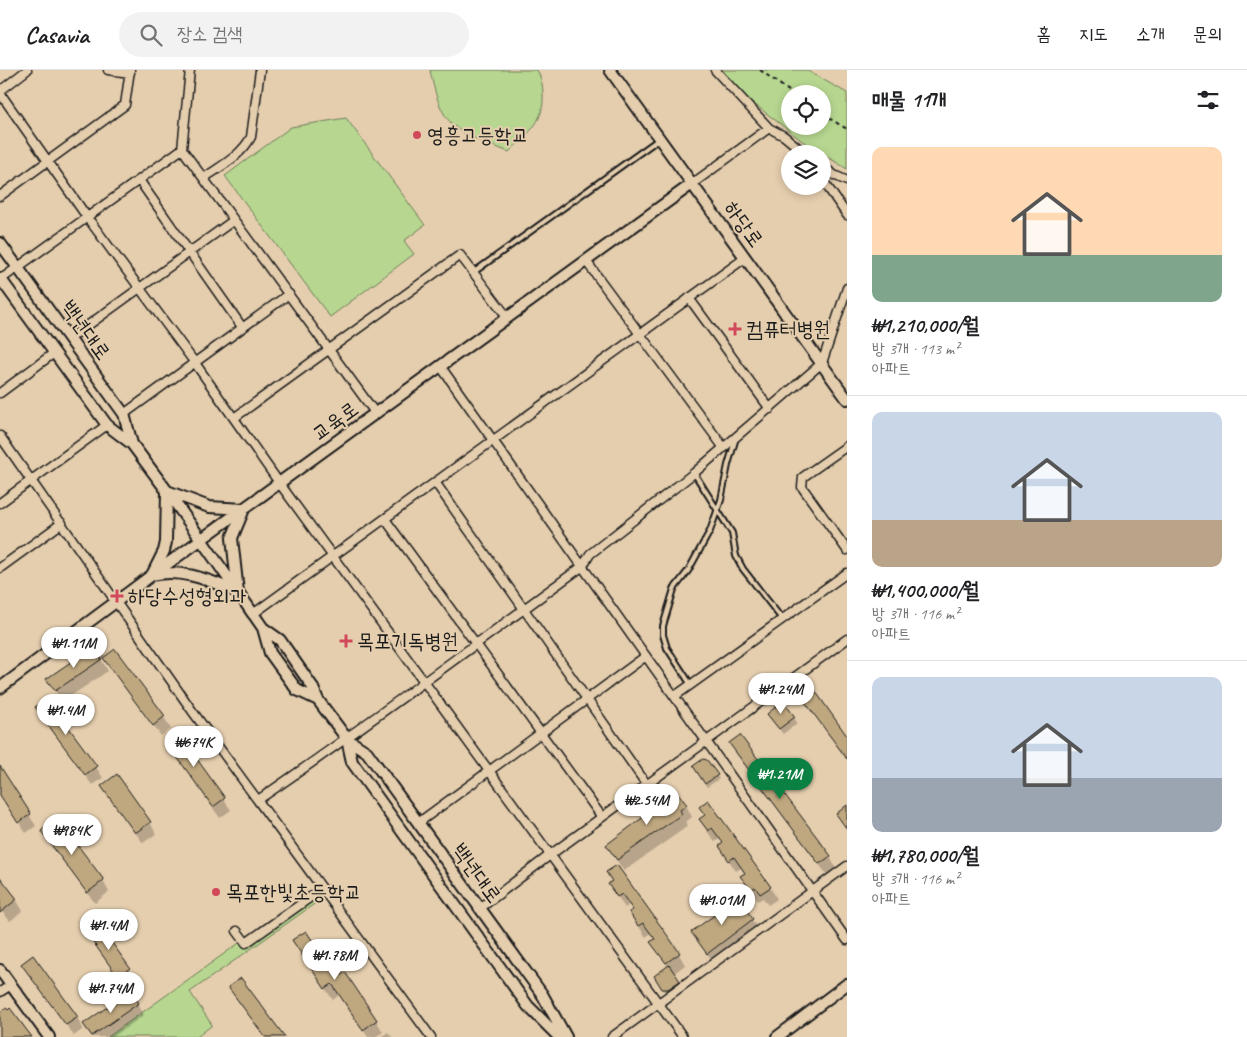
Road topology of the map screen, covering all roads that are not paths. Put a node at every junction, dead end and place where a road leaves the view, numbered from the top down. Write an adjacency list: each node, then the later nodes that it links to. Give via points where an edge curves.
1 (27, 70): 8 (street)
2 (108, 70): 7 (street)
3 (190, 70): 12 (street)
4 (260, 70): 15 (street, via 251,137 247,145)
5 (611, 70): 10 (street, 하당로)
6 (715, 70): 9 (street)
7 (130, 72): 13 (street, via 125,105)
8 (0, 92): 13 (street)
9 (769, 128): 11 (street); 18 (street)
10 (659, 138): 18 (street, 하당로); 29 (lane)
11 (795, 145)
12 (182, 149): 15 (street); 16 (street)
13 (48, 162): 20 (street); 22 (street)
14 (831, 173): 17 (street)
15 (204, 178): 23 (street)
16 (139, 180): 22 (street); 25 (street)
17 (847, 181)
18 (692, 184): 26 (street, 하당로); 27 (street, 교육로)
19 (831, 192): 21 (street)
20 (0, 196)
21 (847, 215)
22 (87, 217): 28 (street); 31 (street)
23 (234, 220): 25 (street); 33 (street)
24 (0, 243): 28 (street, 백년대로)
25 (190, 252): 31 (street); 36 (street)
26 (745, 258): 34 (street); 42 (street, 하당로)
27 (586, 262): 35 (street, 교육로); 37 (street)
28 (18, 267): 30 (street); 38 (street, 백년대로)
29 (474, 272): 35 (street); 39 (street, via 460,255)
30 (0, 279): 40 (street, 백년대로)
31 (140, 288): 38 (street); 41 (street)
32 (847, 288): 42 (street)
33 (289, 294): 36 (street); 39 (street)
34 (689, 298): 37 (street); 46 (street)
35 (508, 318): 43 (street, 교육로)
36 (242, 327): 41 (street)
37 (639, 334): 53 (street); 56 (street)
38 (69, 339): 47 (street, 백년대로)
39 (329, 349): 48 (street); 49 (street)
40 (54, 353): 44 (street); 50 (street, 백년대로)
41 (195, 363): 47 (street); 49 (street)
42 (822, 363): 45 (street, 하당로); 46 (street)
43 (441, 366): 48 (street, 교육로); 53 (street)
44 (0, 393)
45 (847, 399)
46 (770, 409): 52 (street)
47 (124, 414): 54 (street, 백년대로)
48 (376, 414): 60 (street, 교육로)
49 (234, 418): 60 (street)
50 (107, 425): 54 (street, 백년대로); 58 (street)
51 (0, 436): 58 (street)
52 (736, 438): 56 (street); 63 (lane)
53 (493, 440): 59 (street); 70 (street)
54 (132, 444): 61 (street, 백년대로)
55 (847, 446): 68 (street, via 803,478 802,487)
56 (724, 448): 57 (street)
57 (694, 473): 63 (lane); 70 (street, via 590,554)
58 (32, 480): 62 (street); 66 (street)
59 (435, 482): 65 (street); 76 (street)
60 (280, 484): 64 (street, 교육로); 69 (street)
61 (168, 491): 64 (street, via 209,507); 67 (street, 백년대로); 73 (street, via 166,542)
62 (0, 503)
63 (717, 509): 78 (lane, via 732,533 736,556 743,569); 84 (lane, via 703,545 674,588 663,626 667,648)
64 (244, 510): 67 (street, 교육로); 74 (street, via 232,538)
65 (385, 518): 69 (street); 81 (street)
66 (62, 523): 71 (street); 75 (street)
67 (201, 540): 73 (street, 교육로); 74 (street, 백년대로)
68 (847, 550)
69 (333, 556): 77 (street); 83 (street)
70 (583, 566): 76 (street); 82 (street)
71 (0, 568)
72 (847, 573): 78 (street)
73 (152, 575): 74 (street, via 163,572 187,574); 75 (street, 교육로)
74 (238, 592): 77 (street, 백년대로)
75 (117, 602): 85 (street, 교육로); 94 (street)
76 (524, 609): 81 (street); 87 (street)
77 (253, 614): 79 (street, 백년대로)
78 (782, 620): 84 (street)
79 (263, 628): 88 (street, 백년대로, via 280,640); 88 (street, 백년대로, via 270,653 297,690)
80 (847, 639): 91 (street)
81 (476, 644): 83 (street); 89 (street)
82 (646, 656): 86 (street); 87 (street)
83 (424, 681): 90 (street); 92 (street)
84 (691, 685): 86 (street)
85 (0, 688)
86 (675, 696): 91 (street)
87 (587, 699): 89 (street); 93 (street)
88 (318, 700): 90 (street, 백년대로)
89 (540, 733): 92 (street); 95 (street)
90 (347, 739): 94 (street); 96 (street, 백년대로, via 367,752); 111 (street, 백년대로, via 352,762 528,1006)
91 (707, 741): 93 (street); 100 (street)
92 (489, 771): 96 (street); 97 (street)
93 (647, 785): 95 (street)
94 (258, 800): 99 (street)
95 (602, 817): 97 (street)
96 (418, 823): 101 (street, 백년대로)
97 (550, 855): 101 (street); 108 (street)
98 (847, 866): 100 (street)
99 (322, 889): 102 (street, via 246,943); 110 (street)
100 (812, 891): 103 (street); 108 (street)
101 (480, 909): 112 (street, 백년대로, via 542,994)
102 (237, 931)
103 (847, 940)
104 (0, 970): 106 (street)
105 (847, 984): 115 (street)
106 (11, 985): 107 (street); 109 (street)
107 (0, 992)
108 (659, 1003): 113 (street); 114 (street)
109 (49, 1037)
110 (431, 1037)
111 (559, 1037)
112 (566, 1037)
113 (612, 1037)
114 (684, 1037)
115 (777, 1037)

